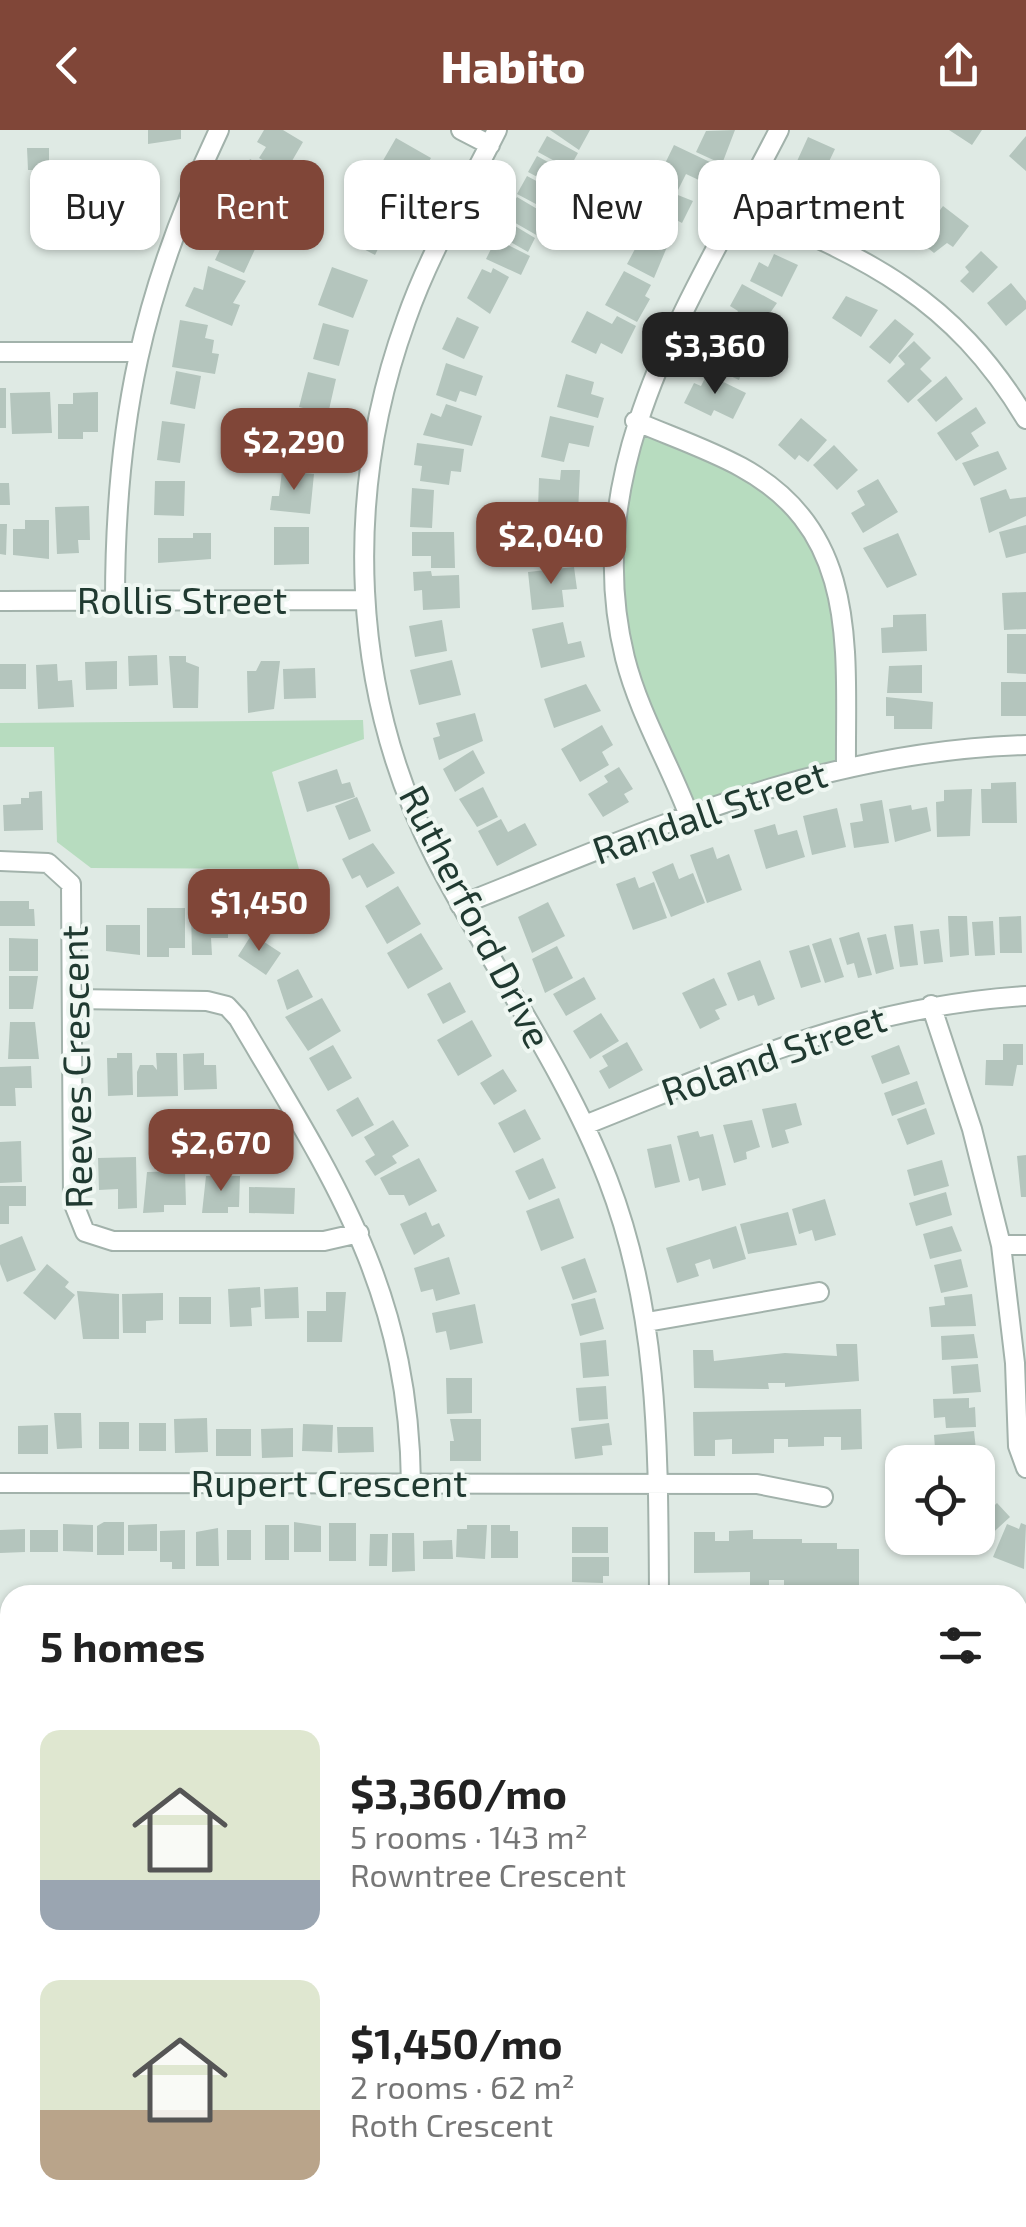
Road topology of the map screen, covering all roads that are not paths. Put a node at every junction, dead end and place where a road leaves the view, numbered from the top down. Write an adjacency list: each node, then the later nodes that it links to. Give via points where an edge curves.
1 (218, 130): 9 (street, via 166,252)
2 (460, 130): 4 (street)
3 (779, 130): 5 (street)
4 (494, 137): 12 (street, Rutherford Drive, via 424,276 390,368 367,485)
5 (764, 160)
6 (717, 250): 11 (street)
7 (847, 250): 10 (street, via 912,289 968,341)
8 (0, 352): 9 (street)
9 (138, 352): 14 (street, via 118,473)
10 (1026, 419)
11 (635, 421): 16 (street, via 755,475 795,509 821,545 842,608); 17 (street, via 612,534 618,619 640,706)
12 (364, 600): 14 (street, Rollis Street); 19 (street, Rutherford Drive, via 391,746 411,805)
13 (0, 601): 14 (street, Rollis Street)
14 (115, 601)
15 (1026, 745): 16 (street, Randall Street)
16 (846, 767): 17 (street, Randall Street)
17 (688, 813): 19 (street, Randall Street)
18 (0, 862): 21 (street, Reeves Crescent, via 48,862 72,884)
19 (460, 905): 23 (street, Rutherford Drive)
20 (1026, 996): 22 (street, Roland Street)
21 (74, 1000): 24 (street, via 207,1000 227,1006); 24 (street, Reeves Crescent, via 73,1202 85,1232 113,1241 324,1241)
22 (931, 1006): 23 (street, Roland Street, via 801,1038); 25 (street, via 972,1128)
23 (585, 1125): 28 (street, Rutherford Drive, via 626,1234)
24 (359, 1233): 31 (street, via 402,1362)
25 (1001, 1245): 26 (street); 29 (street, via 1018,1446)
26 (1026, 1245)
27 (820, 1292): 28 (street)
28 (647, 1322): 32 (street, Rutherford Drive)
29 (1026, 1468)
30 (0, 1483): 31 (street, Rupert Crescent)
31 (411, 1484): 32 (street, Rupert Crescent)
32 (658, 1484): 33 (street, Rupert Crescent, via 756,1484); 34 (street, Rutherford Drive)
33 (823, 1497)
34 (659, 1585)

